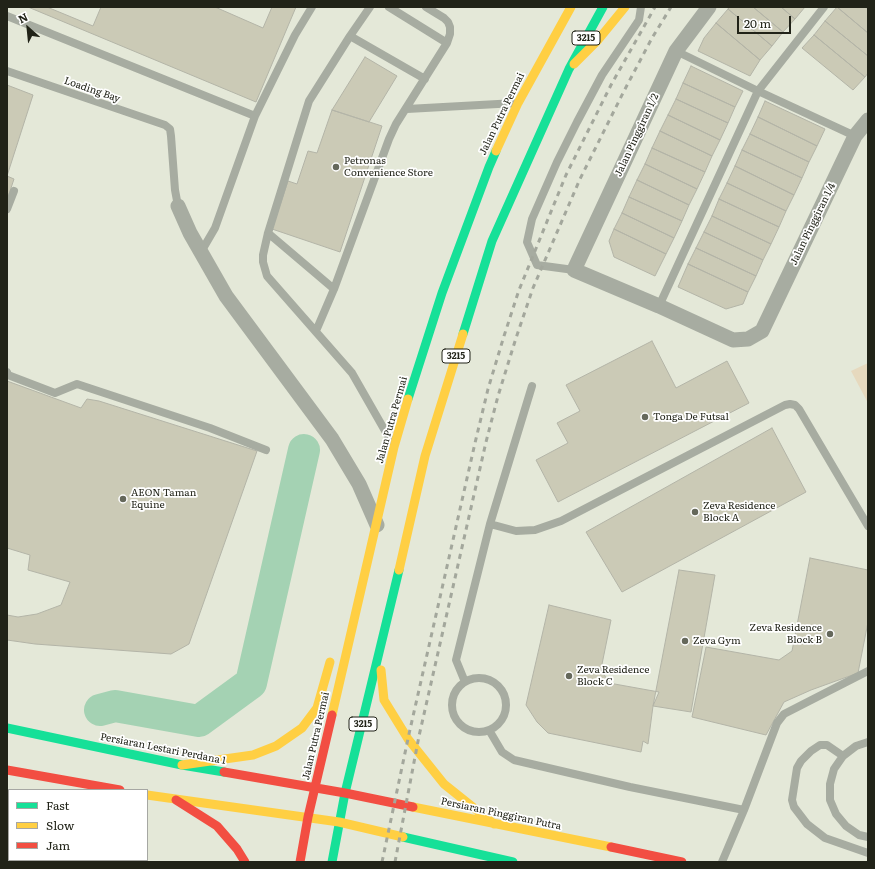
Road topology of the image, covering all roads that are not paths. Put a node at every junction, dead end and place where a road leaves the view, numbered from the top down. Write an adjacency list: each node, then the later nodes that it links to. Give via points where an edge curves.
1 (312, 7): 21 (lane, via 295,35)
2 (370, 7): 12 (lane)
3 (389, 7): 13 (lane)
4 (426, 7): 13 (lane, via 448,22 450,34)
5 (571, 7): 19 (main road, Jalan Putra Permai / 3215)
6 (603, 7): 15 (main road, 3215)
7 (624, 7): 15 (main road, via 598,40)
8 (642, 7): 29 (lane, via 639,20 602,75 584,108 532,219 527,242 537,265)
9 (710, 7): 14 (street, Jalan Pinggiran 1/2)
10 (824, 7): 18 (lane)
11 (7, 16): 21 (lane)
12 (350, 36): 17 (lane); 27 (lane, via 309,101)
13 (447, 43): 17 (lane)
14 (676, 51): 18 (lane); 29 (street, Jalan Pinggiran 1/2)
15 (569, 69): 43 (main road, 3215, via 492,240 425,456)
16 (7, 71): 25 (lane, Loading Bay, via 165,125 170,129)
17 (425, 79): 20 (lane)
18 (758, 91): 23 (lane); 31 (lane)
19 (518, 103): 20 (lane); 35 (main road, Jalan Putra Permai / 3215, via 489,167 442,293)
20 (407, 108): 30 (lane, via 389,139)
21 (255, 116): 28 (lane, via 212,236)
22 (868, 120): 23 (street, Jalan Pinggiran 1/4)
23 (855, 136): 31 (street, Jalan Pinggiran 1/4, via 762,331 748,339 733,340)
24 (14, 190): 26 (lane)
25 (178, 206): 28 (street)
26 (7, 209)
27 (268, 233): 30 (lane); 32 (lane, via 263,255 267,276)
28 (201, 252): 38 (street, via 226,296 332,438 359,484)
29 (574, 270): 31 (street)
30 (334, 289): 32 (lane)
31 (659, 306)
32 (316, 331): 35 (lane, via 352,373)
33 (7, 372): 36 (lane, via 55,393 78,384 210,428)
34 (532, 386): 37 (lane)
35 (394, 447): 38 (main road, Jalan Putra Permai / 3215)
36 (266, 450)
37 (490, 524): 39 (lane, via 516,530 535,530 561,521 790,404 799,409); 45 (lane, via 456,660)
38 (377, 525): 40 (main road, Jalan Putra Permai / 3215)
39 (868, 526)
40 (364, 577): 41 (main road); 52 (main road, Jalan Putra Permai / 3215)
41 (347, 604)
42 (333, 653): 50 (main road, via 317,708 302,728 276,746 254,755)
43 (379, 654): 54 (main road, 3215); 60 (main road, via 384,700 408,739 444,784)
44 (868, 670): 57 (lane, via 784,714 777,723)
45 (465, 682): 47 (lane, via 458,688 452,704 457,721 472,732); 47 (lane, via 483,678 491,681 504,693 506,710 503,719)
46 (7, 728): 50 (main road, Persiaran Lestari Perdana 1)
47 (490, 730): 57 (lane, via 502,752 514,760)
48 (868, 742): 49 (lane, via 856,746)
49 (843, 756): 61 (lane, via 834,769 830,784 830,800 836,814 846,826 859,835); 62 (lane, via 828,745 811,751 797,768 792,800 794,807 807,824 824,838)
50 (182, 765): 52 (main road, Persiaran Lestari Perdana 1)
51 (7, 770): 53 (main road)
52 (315, 788): 54 (main road, Persiaran Pinggiran Putra); 58 (main road, Jalan Putra Permai / 3215)
53 (114, 789)
54 (346, 793): 59 (main road, 3215); 60 (main road, Persiaran Pinggiran Putra)
55 (148, 795): 56 (main road)
56 (176, 800): 58 (main road); 63 (main road, via 217,826)
57 (744, 810): 68 (lane)
58 (308, 818): 59 (main road); 64 (main road, Jalan Putra Permai / 3215)
59 (339, 822): 65 (main road, 3215); 66 (main road)
60 (494, 824): 67 (main road, Persiaran Pinggiran Putra)
61 (868, 837)
62 (868, 853)
63 (245, 862)
64 (300, 862)
65 (332, 862)
66 (513, 862)
67 (682, 862)
68 (722, 862)

